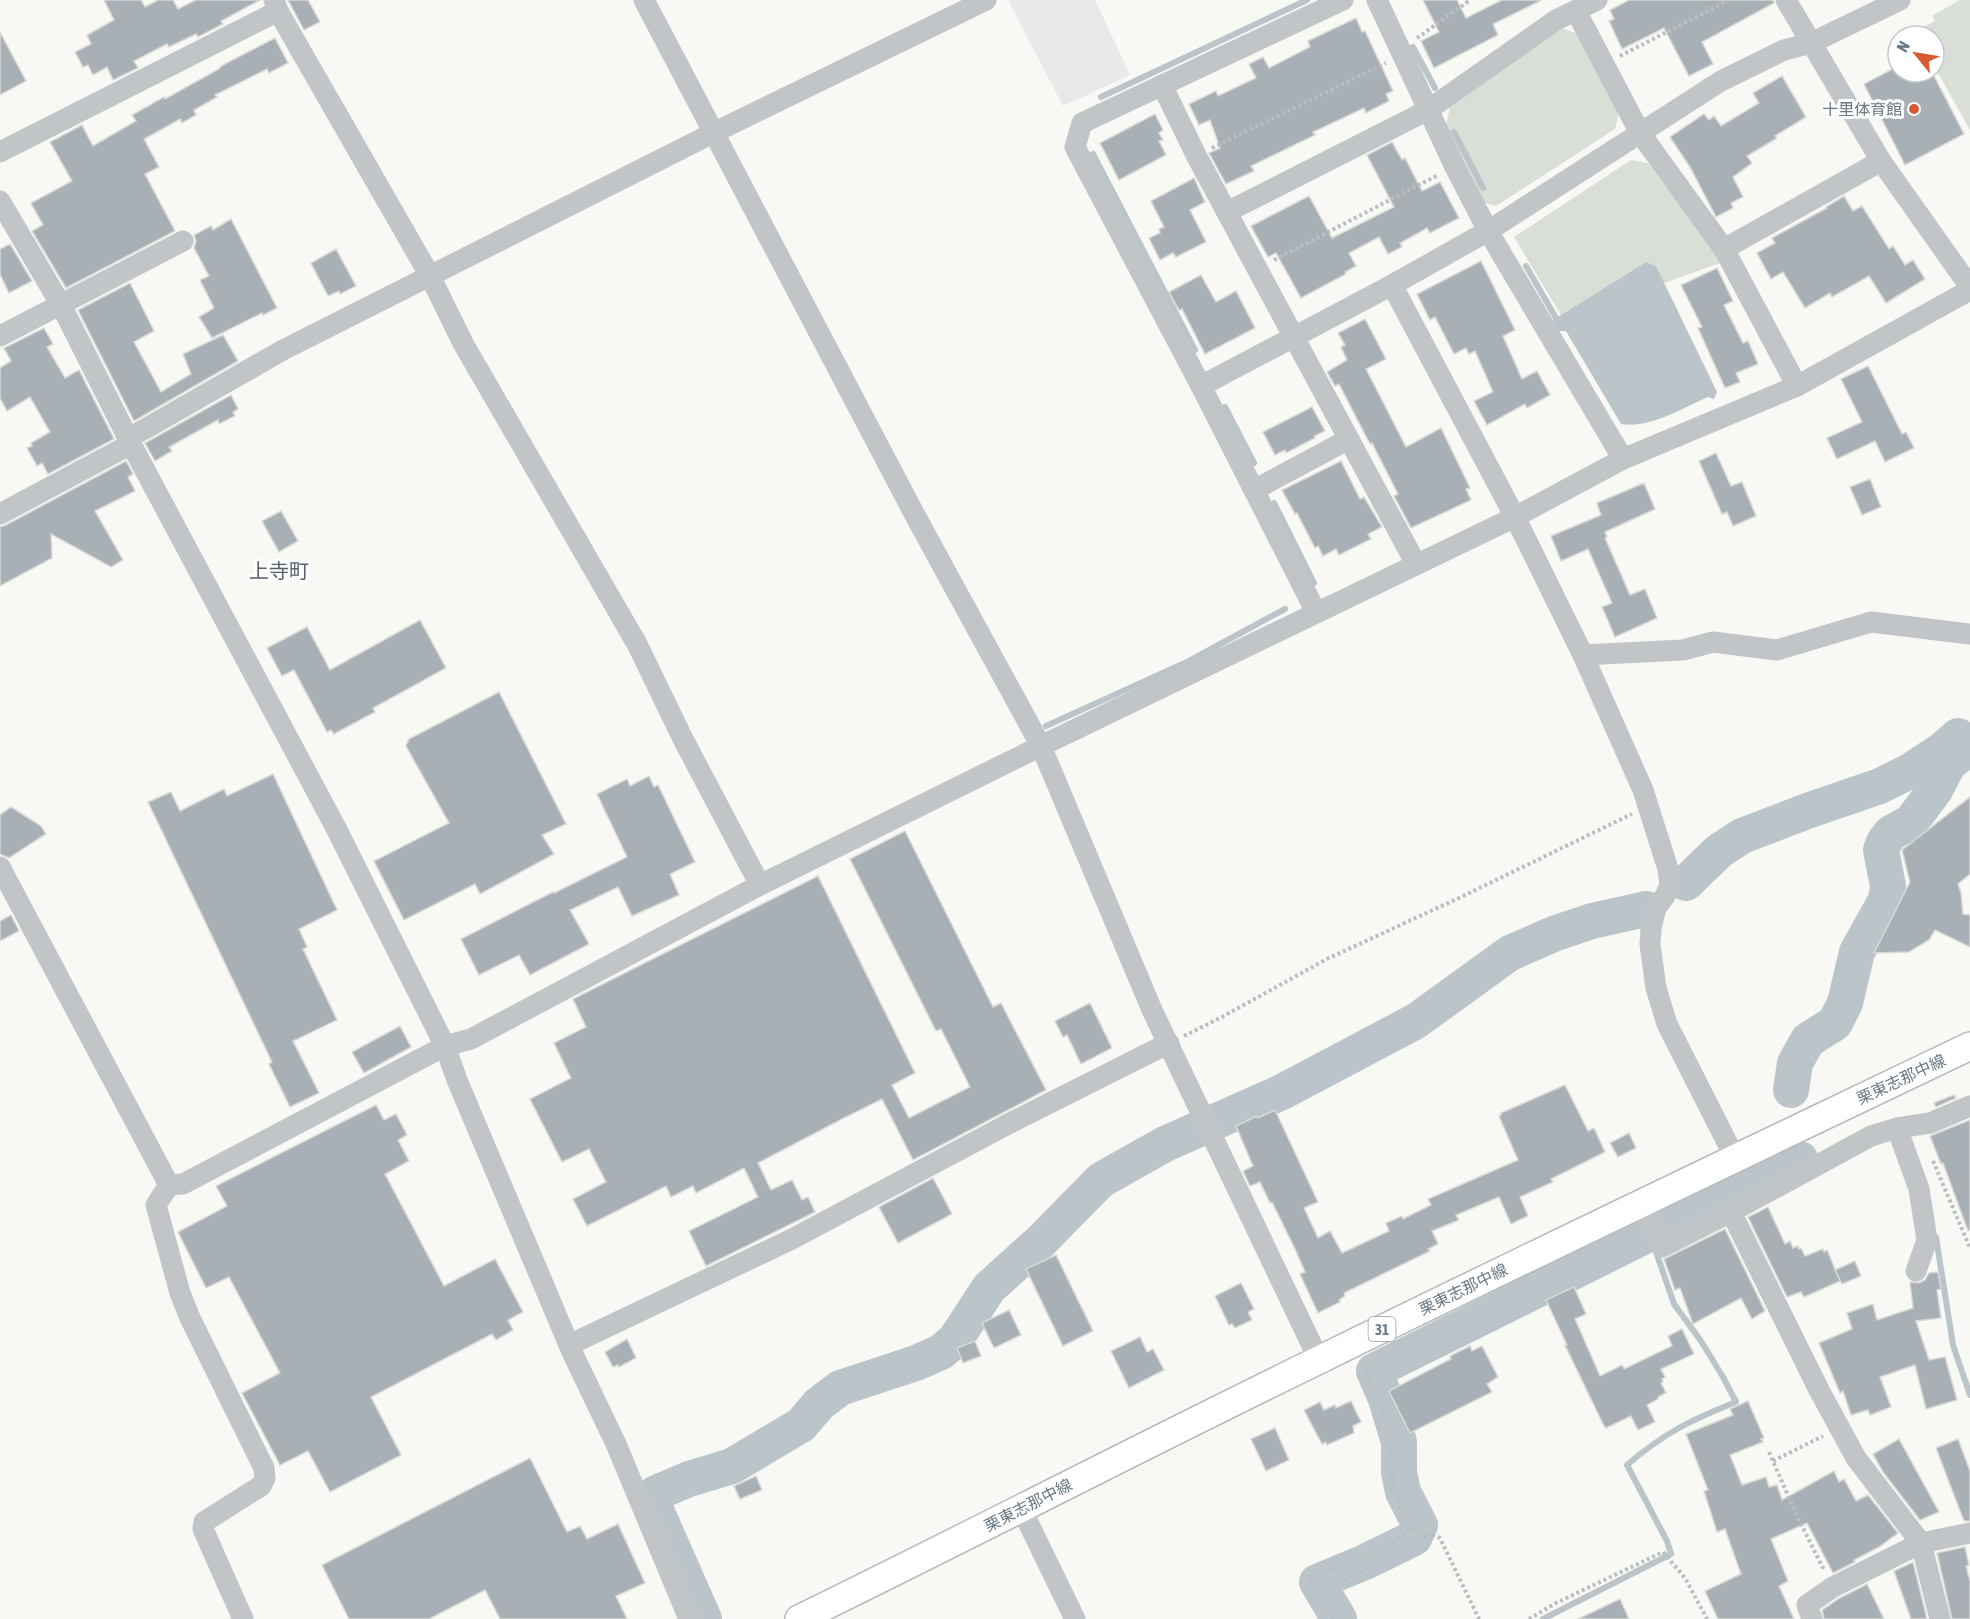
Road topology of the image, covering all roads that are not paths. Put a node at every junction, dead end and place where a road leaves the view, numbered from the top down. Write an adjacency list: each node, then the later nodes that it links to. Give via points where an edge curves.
1 (644, 0): 14 (street)
2 (986, 0): 14 (street)
3 (1343, 0): 11 (street)
4 (1377, 0): 12 (street)
5 (1597, 0): 9 (street)
6 (1786, 0): 10 (street)
7 (1900, 0): 10 (street)
8 (276, 5): 15 (street); 22 (street)
9 (1576, 11): 12 (street, via 1556,20); 13 (street)
10 (1811, 43): 13 (street, via 1784,50 1721,81); 16 (street)
11 (1162, 85): 18 (street); 28 (street, via 1082,123 1075,147)
12 (1428, 110): 18 (street); 19 (street)
13 (1640, 133): 19 (street); 21 (street)
14 (713, 134): 22 (street); 40 (street)
15 (0, 152)
16 (1881, 161): 21 (street); 24 (street)
17 (0, 201): 25 (street)
18 (1227, 213): 27 (street)
19 (1488, 231): 23 (street); 32 (street)
20 (183, 241): 25 (street)
21 (1724, 249): 29 (street)
22 (430, 276): 31 (street, via 283,350); 42 (street, via 464,345 637,644 682,740)
23 (1392, 285): 27 (street); 35 (street)
24 (1970, 288): 29 (street)
25 (61, 305): 26 (street); 31 (street)
26 (0, 336)
27 (1294, 336): 28 (street); 30 (street)
28 (1201, 386): 33 (street)
29 (1797, 386): 32 (street)
30 (1349, 440): 33 (street); 36 (street)
31 (130, 441): 34 (street); 45 (street, via 336,828)
32 (1623, 459): 35 (street)
33 (1254, 490): 37 (street)
34 (0, 513)
35 (1515, 517): 36 (street); 39 (street)
36 (1416, 564): 37 (street)
37 (1316, 612): 40 (street)
38 (1970, 634): 39 (street, via 1871,622 1777,650 1713,642 1683,650)
39 (1583, 655): 49 (street, via 1639,779 1668,869 1670,885 1656,908 1651,928 1656,988 1667,1024)
40 (1041, 747): 42 (street); 44 (street)
41 (0, 867): 43 (street)
42 (760, 885): 45 (street, via 471,1039)
43 (7, 894): 50 (street)
44 (1169, 1043): 54 (street, via 792,1239); 55 (street)
45 (445, 1046): 50 (street, via 183,1184); 54 (street)
46 (1970, 1046): 49 (main road, 栗東志那中線 / 31)
47 (1970, 1106): 48 (street, via 1930,1123)
48 (1907, 1127): 52 (street, via 1871,1136); 53 (street, via 1927,1240)
49 (1735, 1158): 51 (main road, 栗東志那中線 / 31)
50 (169, 1185): 59 (street, via 156,1205 180,1293 264,1468 261,1486 204,1522 203,1529)
51 (1641, 1202): 52 (street, via 1662,1247); 55 (main road, 栗東志那中線 / 31)
52 (1731, 1212): 58 (street, via 1856,1458)
53 (1916, 1270)
54 (569, 1345): 60 (street, via 616,1444)
55 (1319, 1360): 56 (main road, 栗東志那中線 / 31)
56 (1021, 1508): 61 (main road, 栗東志那中線 / 31); 62 (street)
57 (1970, 1533): 58 (street)
58 (1921, 1543): 63 (street, via 1833,1587 1807,1605); 64 (street)
59 (243, 1619)
60 (689, 1619)
61 (799, 1619)
62 (1075, 1619)
63 (1812, 1619)
64 (1940, 1619)

